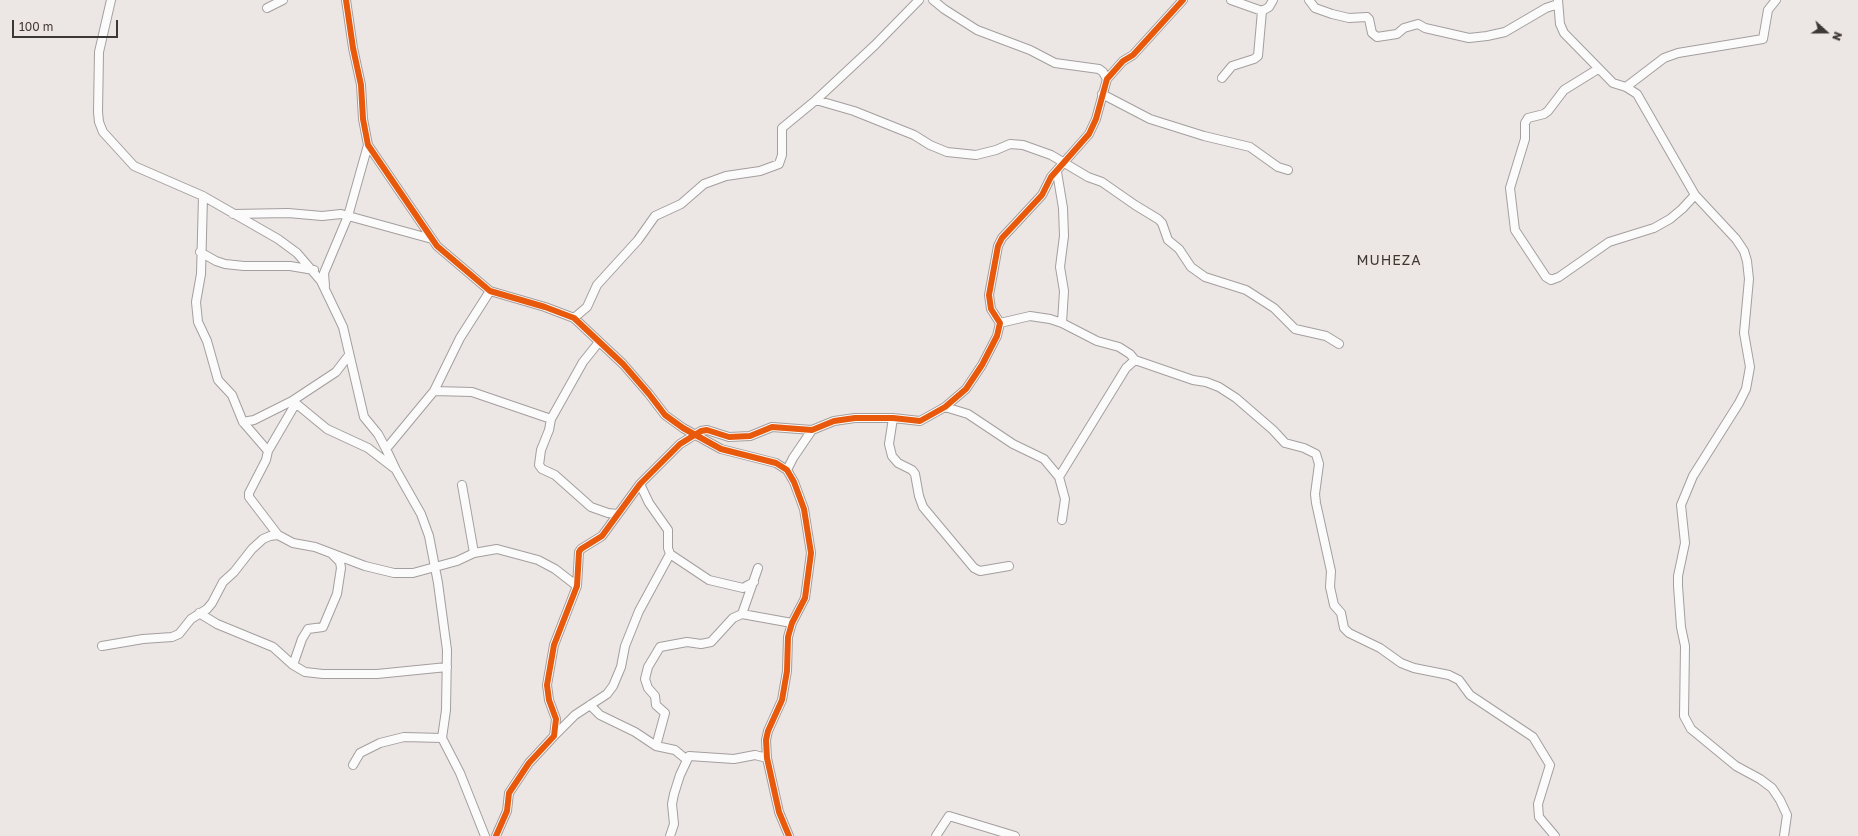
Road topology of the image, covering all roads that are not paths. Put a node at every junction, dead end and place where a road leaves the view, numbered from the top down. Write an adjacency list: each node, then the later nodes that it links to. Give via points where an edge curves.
1 (111, 0): 25 (street, via 99,52 98,112 103,132 134,166)
2 (283, 0): 12 (street)
3 (346, 0): 20 (street, via 361,85)
4 (919, 0): 19 (street)
5 (933, 0): 16 (street, via 977,30 1030,50 1055,63 1099,69)
6 (1183, 0): 16 (street, via 1133,55)
7 (1231, 0): 13 (street)
8 (1273, 0): 13 (street, via 1269,7)
9 (1309, 0): 11 (street, via 1315,8 1332,14 1349,18 1367,17 1372,33 1377,37 1397,34 1404,28 1418,24 1425,28 1469,38 1505,32)
10 (1776, 0): 17 (street, via 1768,10 1763,39 1678,53 1664,58)
11 (1558, 2): 14 (street, via 1560,24 1564,33)
12 (267, 8)
13 (1262, 11): 15 (street, via 1258,56 1232,66)
14 (1598, 69): 17 (street, via 1613,83); 24 (street, via 1564,90 1544,114 1528,118 1525,123 1524,139 1510,188 1515,230 1546,277 1551,280 1559,277 1610,242 1654,228 1670,219)
15 (1222, 78)
16 (1107, 79): 18 (street)
17 (1626, 87): 24 (street, via 1642,101)
18 (1102, 94): 21 (street, via 1096,119 1089,134); 22 (street, via 1150,119 1250,147 1278,167)
19 (816, 100): 21 (street, via 854,111 908,132 947,152 976,155 1010,144 1023,145); 34 (street, via 782,128 782,155 779,164 760,171 726,176 704,184 680,204 655,216 638,240 597,286 587,308)
20 (368, 145): 27 (street); 28 (street)
21 (1065, 163): 23 (street); 38 (street, via 1102,182 1158,219 1168,240 1184,255 1190,267 1205,277 1246,290 1274,308 1295,329 1326,336)
22 (1288, 170)
23 (1057, 172): 35 (street, via 1051,177 1042,195 1002,238 998,246 989,296 991,309); 36 (street, via 1063,208 1064,236 1060,267 1064,292)
24 (1695, 195): 89 (street, via 1744,251 1749,279 1744,333 1750,367 1746,389 1739,403 1693,476 1681,505 1685,543 1678,586 1685,646 1684,716 1691,729 1736,766 1760,778 1772,788 1787,815)
25 (202, 196): 26 (street); 29 (street)
26 (232, 214): 27 (street); 31 (street, via 278,239 297,253)
27 (348, 216): 28 (street); 30 (street)
28 (432, 239): 33 (street)
29 (200, 252): 31 (street, via 225,264 290,266); 46 (street, via 201,274 196,302 198,322 207,341 218,380 232,395)
30 (327, 263): 31 (street, via 320,270); 32 (street, via 324,272)
31 (313, 270): 32 (street)
32 (326, 290): 39 (street, via 342,327)
33 (490, 291): 34 (street); 41 (street, via 460,338)
34 (574, 318): 37 (street)
35 (1000, 323): 36 (street, via 1030,316); 43 (street, via 993,347 982,366 966,389)
36 (1062, 323): 40 (street, via 1097,341 1119,347)
37 (599, 342): 45 (street, via 583,362); 48 (street, via 623,364 665,415)
38 (1338, 344)
39 (349, 355): 42 (street, via 336,372); 49 (street, via 364,417)
40 (1135, 360): 53 (street, via 1126,368); 88 (street, via 1219,387 1236,398 1284,443 1316,454 1319,464 1316,503 1331,571 1330,587 1334,605 1341,613 1344,628 1401,663 1459,680 1470,695 1533,737 1550,765 1538,804 1539,817)
41 (434, 391): 45 (street, via 472,392); 49 (street)
42 (294, 402): 46 (street, via 254,420); 50 (street); 51 (street, via 327,429 368,448)
43 (945, 407): 44 (street, via 920,422); 53 (street, via 968,414 1012,444 1044,459)
44 (893, 418): 47 (street, via 834,421); 62 (street, via 889,444 892,456 915,474 923,507 974,568 980,571)
45 (551, 419): 56 (street, via 539,461 542,469 554,475 591,507)
46 (243, 422): 50 (street)
47 (812, 430): 48 (street, via 772,428 750,436 729,437 708,430); 52 (street, via 792,458)
48 (695, 434): 52 (street, via 721,449 768,460); 54 (street, via 680,444)
49 (386, 449): 51 (street)
50 (268, 451): 58 (street, via 249,497)
51 (396, 470): 63 (street, via 421,514 429,536)
52 (787, 470): 69 (street, via 804,509 811,553 805,598)
53 (1059, 477): 57 (street, via 1065,498)
54 (640, 484): 56 (street); 60 (street, via 648,503 668,530)
55 (462, 485): 59 (street)
56 (618, 514): 66 (street, via 602,536 578,552)
57 (1062, 520)
58 (278, 535): 61 (street, via 293,543 315,547); 67 (street, via 262,539 223,582 207,609)
59 (474, 553): 63 (street); 66 (street, via 497,549 538,560)
60 (670, 554): 65 (street, via 709,580 743,588); 73 (street, via 639,611 613,686)
61 (333, 555): 63 (street, via 394,573 413,573); 71 (street, via 340,562 341,568 337,594 323,627 308,629)
62 (1009, 566)
63 (435, 567): 72 (street)
64 (758, 568): 65 (street)
65 (754, 582): 68 (street)
66 (577, 586): 74 (street, via 554,645 547,685)
67 (199, 613): 70 (street, via 179,634 172,637); 71 (street, via 217,624 273,647)
68 (742, 614): 69 (street); 78 (street, via 733,618 711,642 662,646 656,652 645,679 655,696 656,705 665,713)
69 (792, 623): 79 (street, via 788,637 787,671 782,700 766,740)
70 (102, 646)
71 (293, 665): 72 (street, via 301,671 323,674 377,674)
72 (447, 667): 77 (street, via 446,710)
73 (590, 705): 75 (street, via 575,715); 78 (street, via 600,715 635,732)
74 (556, 719): 75 (street); 76 (street)
75 (564, 727): 76 (street)
76 (554, 736): 83 (street, via 529,763 509,793 507,811)
77 (442, 738): 81 (street, via 404,737 380,743 360,753); 82 (street, via 460,773)
78 (656, 746): 80 (street, via 675,750)
79 (767, 758): 80 (street, via 755,755 734,759 689,756); 85 (street, via 779,812)
80 (687, 760): 84 (street, via 674,794 674,824)
81 (353, 766)
82 (485, 836)
83 (496, 836)
84 (670, 836)
85 (789, 836)
86 (936, 836): 87 (street, via 949,816)
87 (1015, 836)
88 (1555, 836)
89 (1784, 836)

